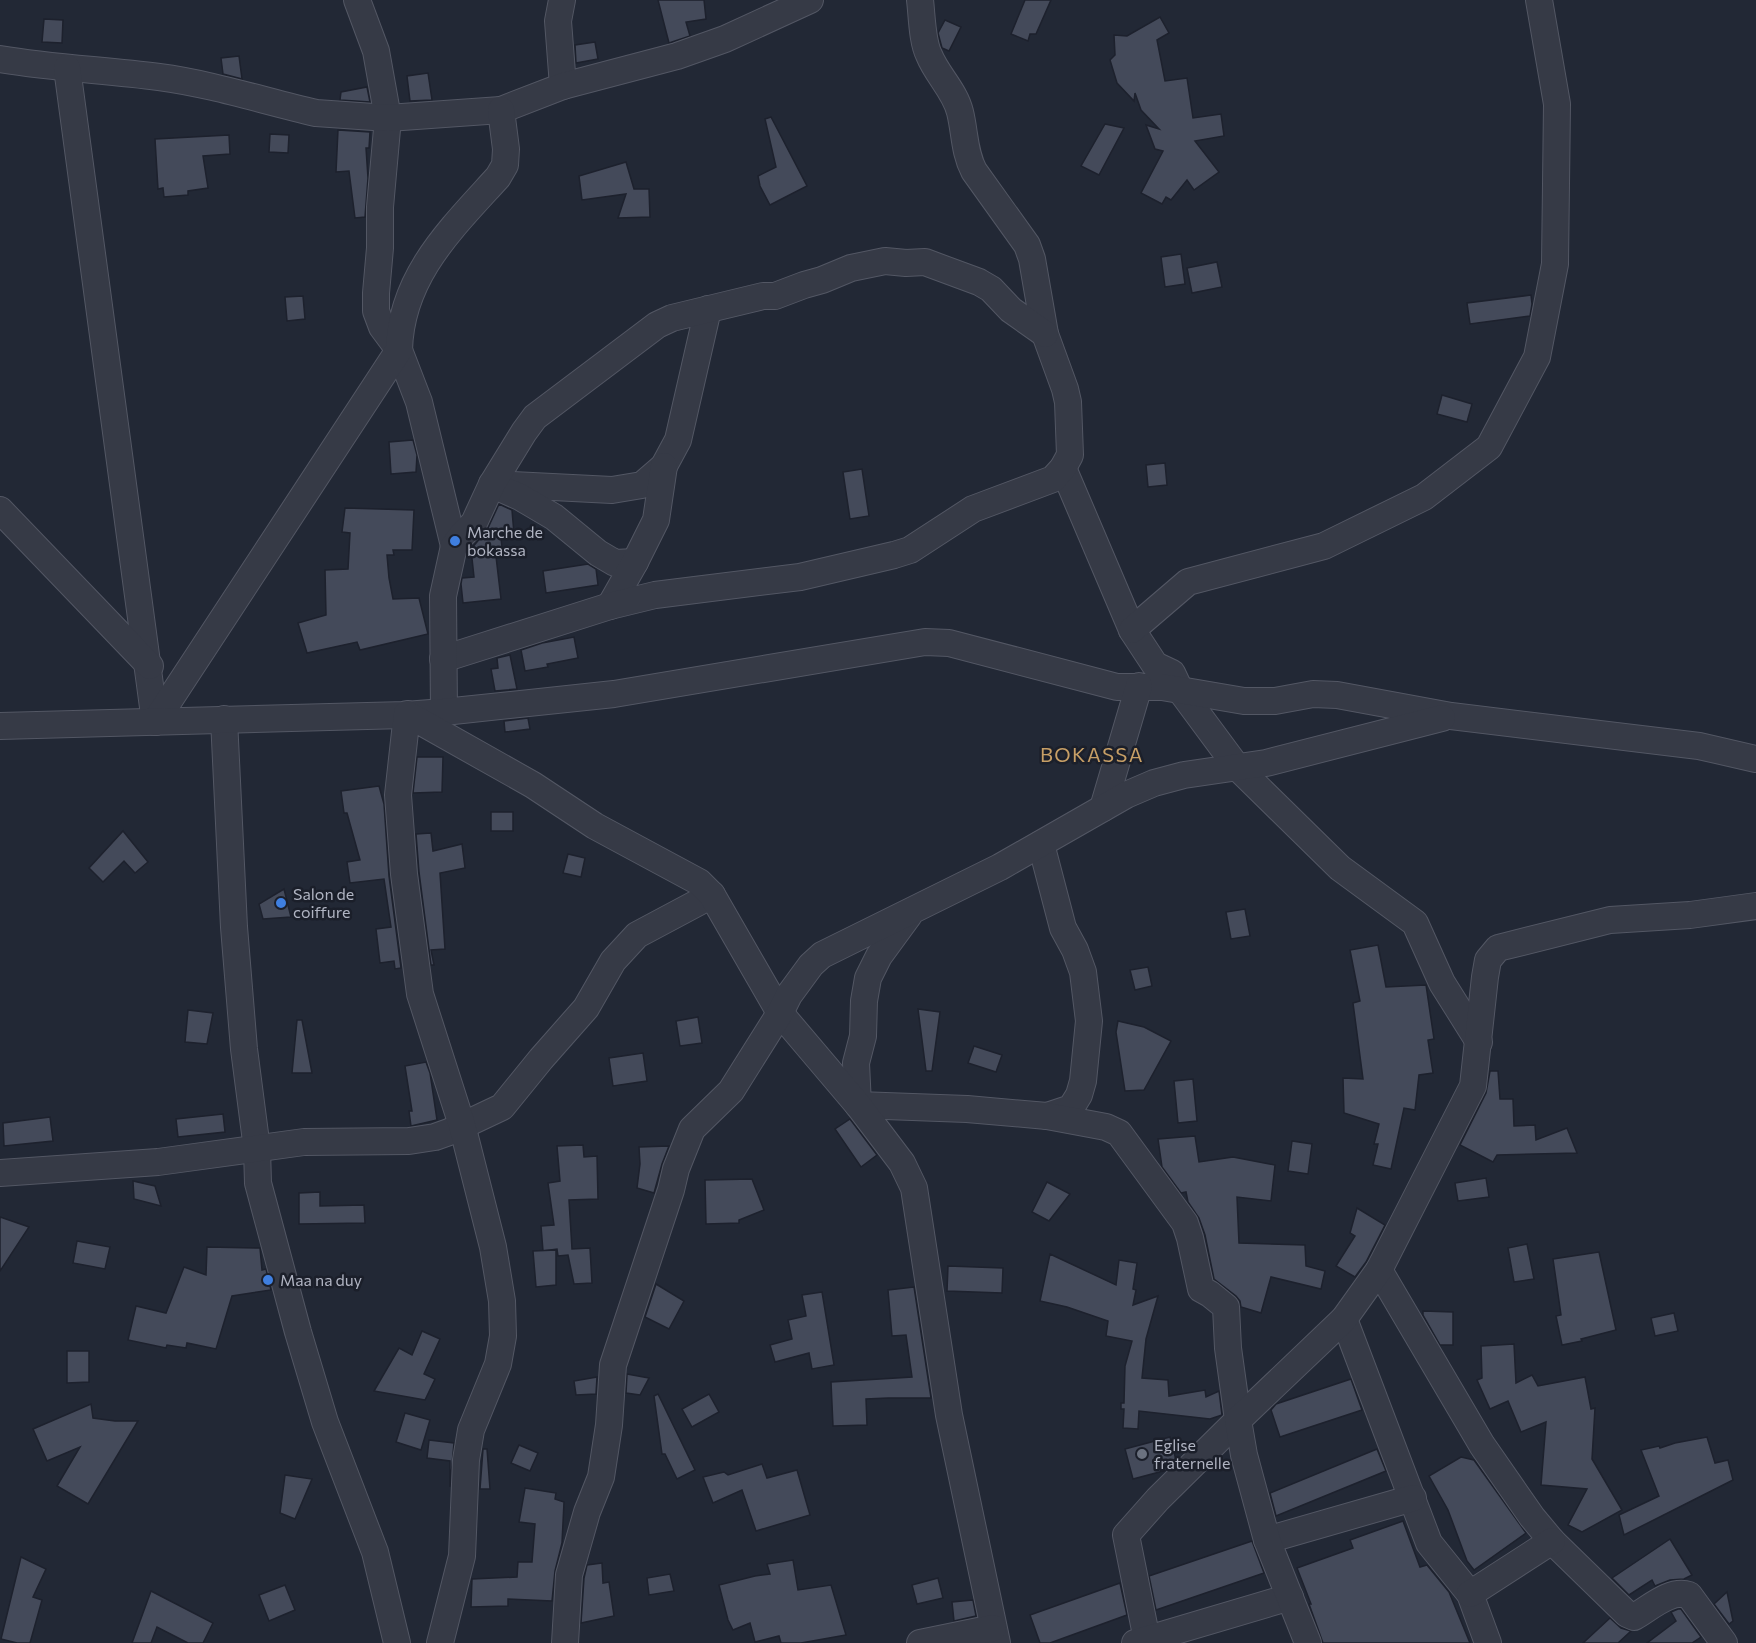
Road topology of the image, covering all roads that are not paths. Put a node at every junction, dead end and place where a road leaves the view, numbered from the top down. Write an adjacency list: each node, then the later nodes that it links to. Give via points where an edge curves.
1 (357, 0): 10 (street, via 376,51)
2 (562, 0): 8 (street, via 558,21)
3 (810, 0): 8 (street, via 677,56)
4 (920, 0): 12 (street, via 927,52 960,111 969,160 1027,244)
5 (1539, 0): 21 (street, via 1557,105 1555,264 1537,357 1489,447 1424,497 1324,546 1188,582)
6 (0, 59): 7 (street)
7 (67, 68): 10 (street, via 188,82 316,113); 23 (street)
8 (563, 86): 9 (street)
9 (501, 110): 10 (street); 13 (street, via 505,165 430,257 413,288 399,329)
10 (388, 118): 13 (street, via 376,311)
11 (708, 309): 12 (street, via 775,296 851,268 885,261 926,262 980,282); 14 (street, via 678,440); 16 (street, via 657,325 535,417)
12 (1045, 334): 15 (street, via 1068,402 1070,454)
13 (399, 350): 18 (street, via 419,402); 26 (street)
14 (664, 466): 16 (street, via 642,485 612,490); 19 (street, via 656,520)
15 (1063, 468): 20 (street, via 1053,479 973,509 902,553 800,577 655,595); 21 (street)
16 (492, 484): 18 (street, via 474,523); 19 (street, via 554,517 615,563)
17 (0, 510): 23 (street)
18 (454, 546): 22 (street, via 443,596)
19 (635, 562): 20 (street)
20 (610, 606): 22 (street)
21 (1132, 630): 25 (street, via 1155,665 1172,673)
22 (443, 659): 27 (street)
23 (148, 664): 26 (street); 31 (street)
24 (1139, 686): 25 (street); 27 (street, via 1117,687 949,643 925,642 614,694); 35 (street)
25 (1180, 690): 29 (street, via 1275,701 1312,694 1337,695); 34 (street)
26 (175, 692): 30 (street); 31 (street)
27 (444, 712): 28 (street)
28 (407, 714): 30 (street); 37 (street, via 533,785 595,826 699,882); 45 (street, via 398,795 414,954 420,994)
29 (1451, 716): 33 (street, via 1700,746); 34 (street)
30 (213, 720): 31 (street); 47 (street)
31 (156, 722): 32 (street)
32 (0, 726)
33 (1756, 759)
34 (1237, 767): 35 (street, via 1154,783); 41 (street, via 1340,868 1415,923 1442,983)
35 (1103, 808): 36 (street)
36 (1041, 844): 39 (street); 42 (street, via 1063,927 1083,972 1089,1021)
37 (711, 895): 40 (street); 45 (street, via 636,935 613,961 586,1008 502,1107)
38 (1756, 906): 41 (street, via 1610,920 1498,948 1488,960)
39 (911, 912): 40 (street, via 822,956 811,965); 43 (street, via 868,978 863,1036 856,1063)
40 (780, 1013): 43 (street); 61 (street, via 731,1091 692,1129 676,1168 613,1365 602,1477 586,1512 569,1575)
41 (1479, 1042): 49 (street, via 1473,1086)
42 (1083, 1081): 44 (street, via 1071,1108); 46 (street)
43 (858, 1105): 44 (street); 57 (street, via 902,1163 914,1188 949,1415)
44 (1047, 1116): 46 (street)
45 (462, 1125): 47 (street, via 435,1137 409,1141 304,1142); 60 (street, via 493,1247 503,1336 498,1364 471,1430 462,1556)
46 (1106, 1127): 51 (street, via 1119,1133 1185,1223 1201,1289 1226,1307)
47 (257, 1149): 48 (street, via 158,1162); 59 (street, via 258,1183 298,1332 325,1422 375,1552)
48 (0, 1173)
49 (1379, 1270): 50 (street); 54 (street, via 1482,1445)
50 (1344, 1319): 51 (street); 52 (street)
51 (1238, 1420): 53 (street); 58 (street, via 1126,1535)
52 (1413, 1498): 53 (street); 55 (street, via 1430,1543)
53 (1267, 1540): 56 (street)
54 (1552, 1540): 55 (street); 65 (street, via 1627,1614 1634,1617 1676,1593 1689,1595)
55 (1470, 1594): 64 (street)
56 (1290, 1597): 58 (street); 63 (street)
57 (995, 1636): 62 (street)
58 (1141, 1641)
59 (397, 1643)
60 (440, 1643)
61 (565, 1643)
62 (920, 1643)
63 (1308, 1643)
64 (1488, 1643)
65 (1724, 1643)

